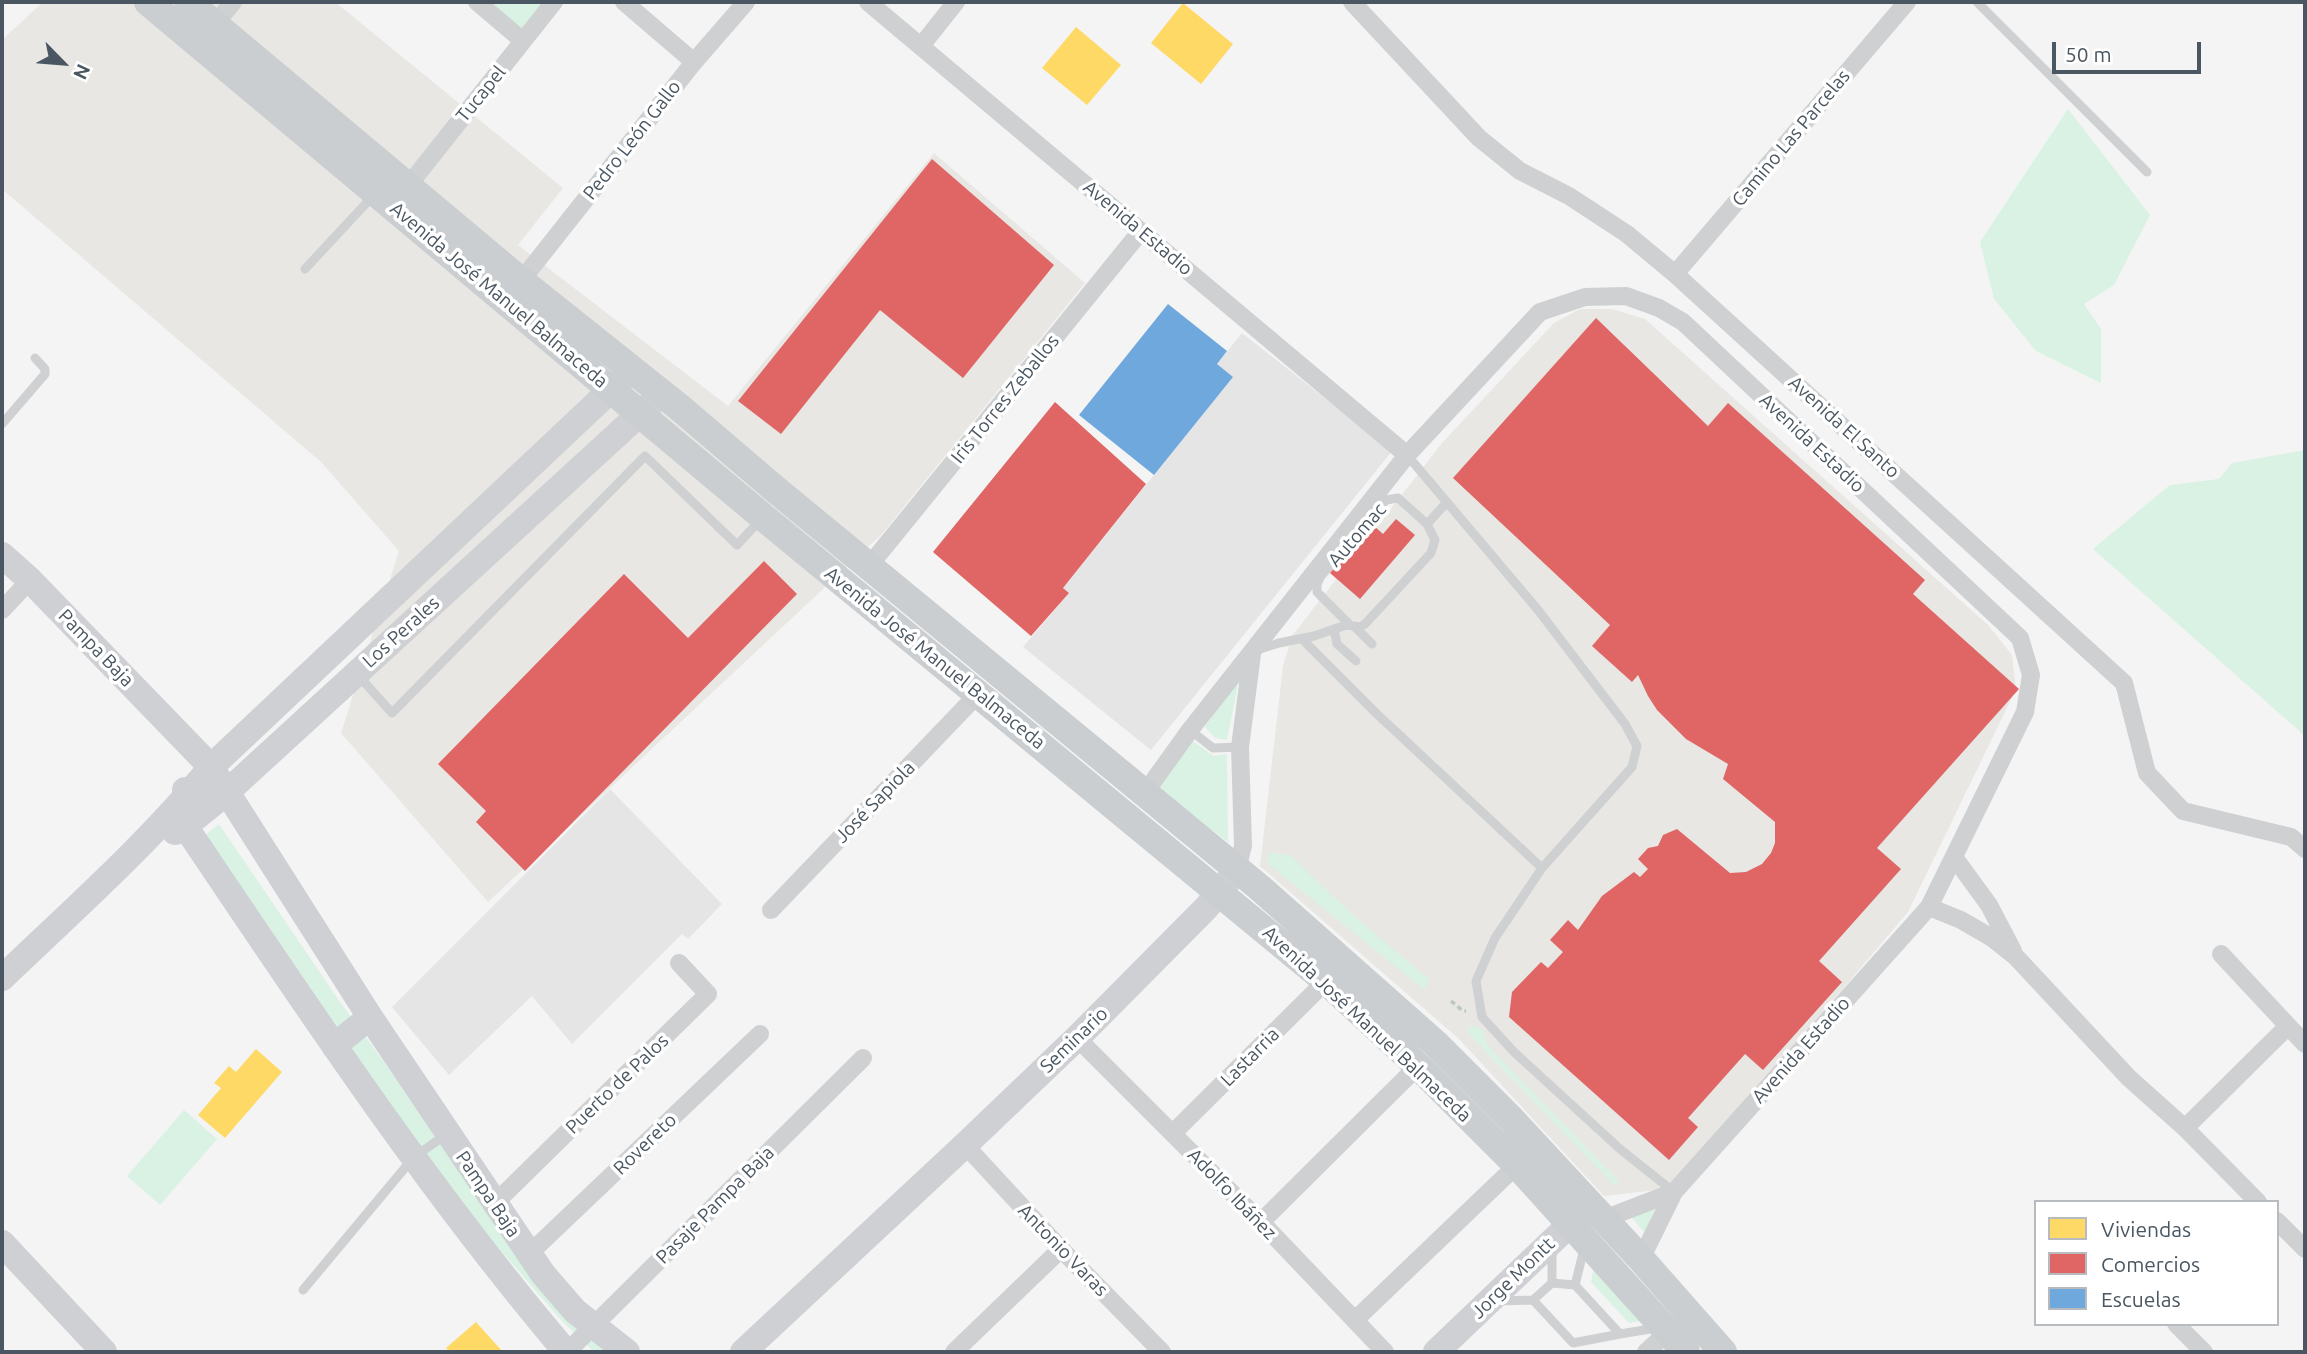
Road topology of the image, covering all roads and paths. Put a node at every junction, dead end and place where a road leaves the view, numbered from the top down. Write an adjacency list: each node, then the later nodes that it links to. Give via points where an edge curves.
1 (148, 2): 19 (main road, Avenida José Manuel Balmaceda)
2 (188, 2): 13 (main road, Avenida José Manuel Balmaceda)
3 (233, 2): 13 (street)
4 (477, 2): 14 (street)
5 (554, 2): 14 (street, Tucapel)
6 (624, 2): 16 (street)
7 (746, 2): 16 (street, Pedro León Gallo)
8 (868, 2): 15 (street, Avenida Estadio)
9 (956, 2): 15 (street)
10 (1352, 2): 22 (street, Avenida El Santo, via 1479,138 1520,171 1627,234)
11 (1907, 2): 22 (street, Camino Las Parcelas)
12 (1977, 2): 17 (lane)
13 (215, 24): 18 (main road, Avenida José Manuel Balmaceda)
14 (523, 41): 18 (street, Tucapel)
15 (921, 46): 20 (street, Avenida Estadio)
16 (694, 62): 23 (street, Pedro León Gallo)
17 (2147, 172)
18 (408, 186): 23 (main road, Avenida José Manuel Balmaceda)
19 (376, 193): 21 (lane); 25 (main road, Avenida José Manuel Balmaceda)
20 (1141, 231): 29 (street, Avenida Estadio); 36 (street, Iris Torres Zeballos)
21 (305, 270)
22 (1675, 274): 55 (street, Avenida El Santo, via 2124,683 2147,773 2183,811 2291,837)
23 (521, 281): 25 (main road, Avenida José Manuel Balmaceda)
24 (35, 358): 28 (lane, via 45,374)
25 (622, 379): 26 (main road, Avenida José Manuel Balmaceda); 27 (main road, Avenida José Manuel Balmaceda); 33 (street, Los Perales)
26 (662, 394): 27 (street, Los Perales); 36 (main road, Avenida José Manuel Balmaceda)
27 (641, 413): 31 (main road, Avenida José Manuel Balmaceda); 35 (street, Los Perales)
28 (2, 424)
29 (1407, 455): 30 (lane); 43 (street, Avenida Estadio); 57 (street, Avenida Estadio, via 1540,312 1585,297 1626,296 1683,322 2020,638 2031,675 2025,712)
30 (1447, 502): 32 (lane); 58 (lane, via 1560,638 1637,746 1632,767)
31 (763, 517): 45 (lane, via 737,545 645,456 393,713); 46 (main road, Avenida José Manuel Balmaceda)
32 (1427, 524): 39 (lane, via 1435,540 1431,553 1365,624); 39 (lane, Automac, via 1398,498 1386,500 1321,576 1317,592)
33 (462, 530): 35 (street, via 482,544); 50 (street, Los Perales)
34 (2, 555): 37 (street, Pampa Baja)
35 (481, 559): 45 (street, Los Perales)
36 (869, 566): 52 (main road, Avenida José Manuel Balmaceda)
37 (30, 580): 38 (street); 48 (street, Pampa Baja)
38 (2, 610)
39 (1352, 626): 40 (lane); 42 (lane)
40 (1334, 629): 41 (lane); 44 (lane, via 1337,644)
41 (1303, 639): 43 (lane); 58 (lane)
42 (1372, 644)
43 (1252, 652): 47 (street, Avenida Estadio); 49 (street, Seminario)
44 (1356, 662)
45 (356, 673): 51 (street, Los Perales)
46 (978, 694): 60 (main road, Avenida José Manuel Balmaceda); 62 (street, José Sapiola)
47 (1190, 730): 49 (lane, via 1213,748); 52 (street, Avenida Estadio)
48 (189, 743): 50 (street, Pampa Baja); 53 (street)
49 (1240, 747): 59 (street, Seminario, via 1243,846)
50 (211, 767): 51 (street, Pampa Baja); 53 (street, Los Perales)
51 (226, 793): 54 (street, Los Perales); 68 (street, Pampa Baja)
52 (1144, 794): 59 (main road, Avenida José Manuel Balmaceda)
53 (184, 800): 54 (street); 56 (street, Los Perales)
54 (185, 827): 56 (street, Los Perales); 73 (street, Pampa Baja)
55 (2305, 849)
56 (130, 855): 66 (street, Los Perales)
57 (1954, 857): 61 (street, Avenida Estadio); 64 (street, via 1989,905)
58 (1542, 868): 82 (lane, via 1495,939 1476,981 1482,1017 1620,1149)
59 (1237, 869): 60 (street, Seminario); 87 (main road, Avenida José Manuel Balmaceda, via 1436,1044)
60 (1221, 892): 67 (main road, Avenida José Manuel Balmaceda); 71 (street, Seminario)
61 (1929, 907): 64 (street, via 1961,919); 82 (street, Avenida Estadio)
62 (771, 910)
63 (2221, 954): 69 (street)
64 (2016, 957): 76 (street, via 2129,1078)
65 (679, 963): 84 (street, Puerto de Palos, via 708,994)
66 (2, 978)
67 (1326, 981): 75 (main road, Avenida José Manuel Balmaceda); 78 (street, Lastarria)
68 (370, 1017): 73 (street); 77 (street, Pampa Baja)
69 (2287, 1027): 72 (street); 76 (street)
70 (760, 1034): 91 (street, Rovereto)
71 (1077, 1038): 78 (street, Adolfo Ibáñez); 79 (street, Seminario)
72 (2305, 1044)
73 (334, 1046): 80 (street, Pampa Baja)
74 (863, 1058): 100 (street, Pasaje Pampa Baja)
75 (1418, 1066): 81 (main road, Avenida José Manuel Balmaceda); 85 (street)
76 (2185, 1128): 83 (street)
77 (448, 1133): 80 (lane); 84 (street, Pampa Baja)
78 (1173, 1133): 85 (street, Adolfo Ibáñez)
79 (965, 1145): 89 (street, Antonio Varas); 104 (street, Seminario)
80 (414, 1157): 95 (lane); 107 (street, Pampa Baja)
81 (1517, 1165): 87 (main road, Avenida José Manuel Balmaceda); 98 (street)
82 (1674, 1192): 87 (street, Avenida Estadio); 92 (street, Avenida Estadio)
83 (2256, 1200)
84 (495, 1203): 91 (street, Pampa Baja)
85 (1261, 1222): 98 (street, Adolfo Ibáñez)
86 (2279, 1223): 90 (street)
87 (1581, 1225): 92 (main road, Avenida José Manuel Balmaceda); 93 (lane); 94 (lane); 97 (street, Jorge Montt); 101 (main road, Avenida José Manuel Balmaceda)
88 (2, 1242): 106 (street)
89 (1060, 1249): 103 (street); 109 (street, Antonio Varas)
90 (2305, 1249)
91 (530, 1254): 100 (street, Pampa Baja, via 558,1293)
92 (1641, 1259): 114 (main road, Avenida José Manuel Balmaceda)
93 (1552, 1283): 94 (lane); 96 (lane)
94 (1576, 1285): 102 (lane)
95 (303, 1290)
96 (1533, 1300): 97 (lane); 102 (lane, via 1573,1343)
97 (1489, 1301): 111 (street, Jorge Montt)
98 (1355, 1320): 110 (street, Adolfo Ibáñez)
99 (2178, 1326): 105 (street)
100 (593, 1327): 107 (street, Pasaje Pampa Baja); 108 (street, Pampa Baja)
101 (1666, 1329): 102 (lane); 112 (street); 113 (main road, Avenida José Manuel Balmaceda)
102 (1620, 1334)
103 (967, 1348)
104 (753, 1349)
105 (2201, 1351)
106 (104, 1352)
107 (566, 1352)
108 (627, 1352)
109 (1162, 1352)
110 (1385, 1352)
111 (1436, 1352)
112 (1646, 1352)
113 (1686, 1352)
114 (1723, 1352)

